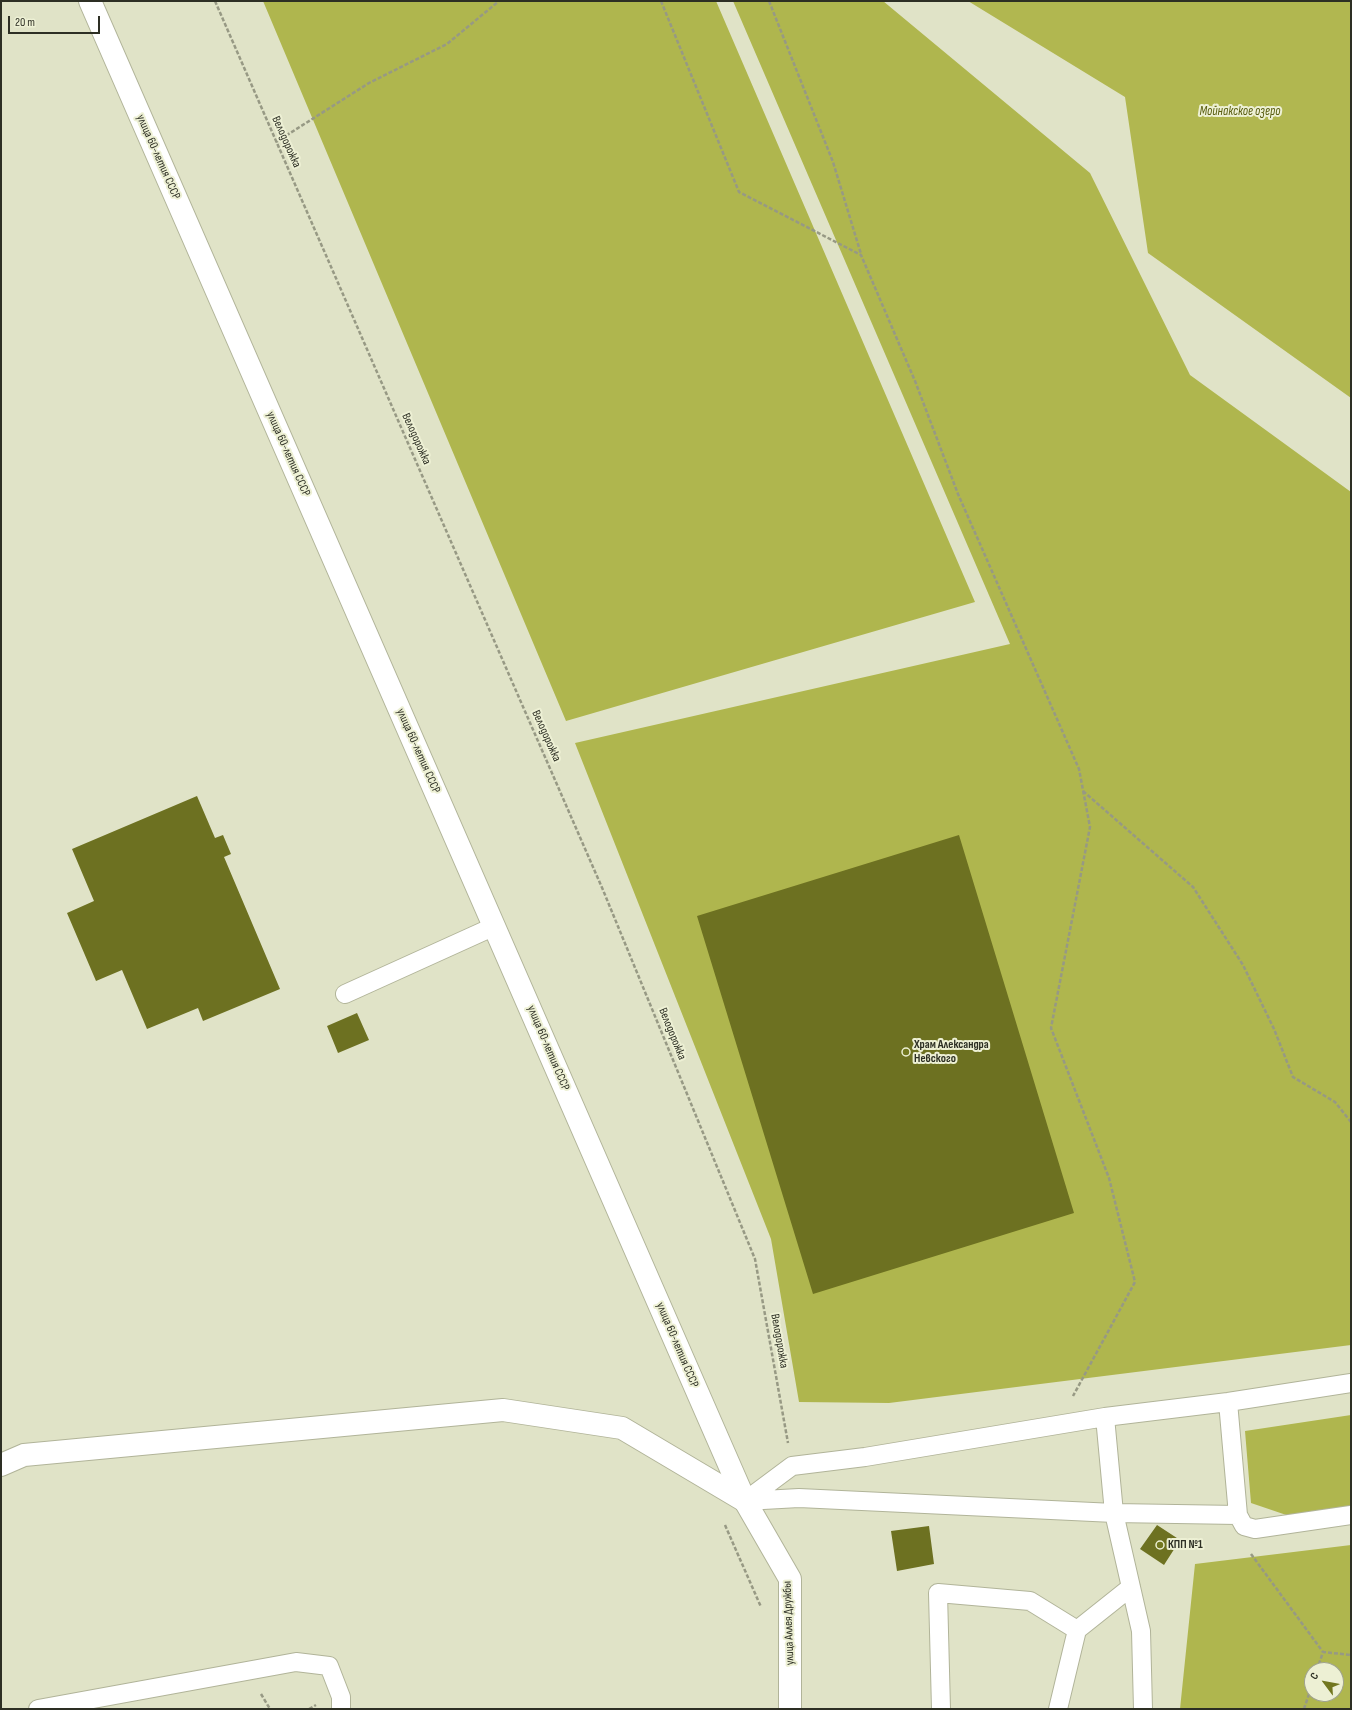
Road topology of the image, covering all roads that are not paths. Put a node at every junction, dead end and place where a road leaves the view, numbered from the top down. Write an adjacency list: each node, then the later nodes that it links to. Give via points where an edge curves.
1 (90, 1): 2 (main road, улица 60-летия СССР)
2 (495, 926): 3 (lane); 8 (main road, улица 60-летия СССР)
3 (345, 994)
4 (1351, 1384): 5 (lane)
5 (1228, 1402): 6 (lane); 10 (lane)
6 (1105, 1417): 8 (lane, via 865,1457 792,1466); 9 (lane)
7 (1, 1465): 8 (main road, via 24,1455 503,1410 622,1428)
8 (745, 1501): 9 (lane, via 799,1498); 16 (main road, улица Аллея Дружбы, via 790,1579)
9 (1114, 1513): 10 (lane); 12 (lane)
10 (1238, 1515): 11 (lane, via 1244,1526 1255,1528)
11 (1351, 1515)
12 (1131, 1587): 13 (lane); 19 (lane, via 1142,1631)
13 (1077, 1630): 17 (lane, via 1030,1601 938,1593); 18 (lane)
14 (38, 1709): 15 (lane, via 296,1662 329,1666 341,1697)
15 (341, 1709)
16 (790, 1709)
17 (941, 1709)
18 (1058, 1709)
19 (1144, 1709)

